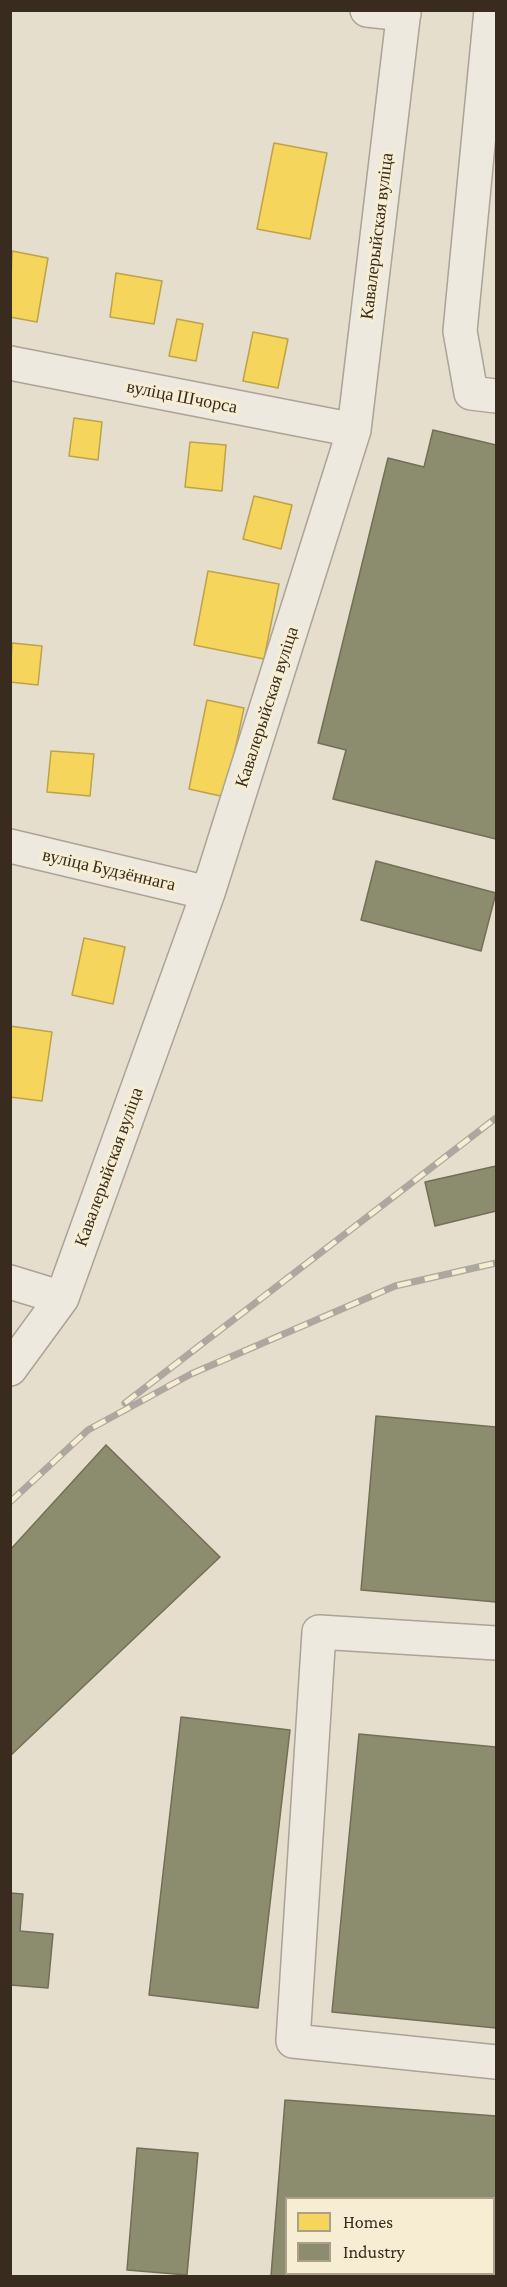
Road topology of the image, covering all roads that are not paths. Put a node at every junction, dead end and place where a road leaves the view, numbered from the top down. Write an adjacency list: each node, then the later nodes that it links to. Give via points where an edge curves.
1 (367, 10): 3 (street)
2 (491, 10): 5 (street, via 460,331 471,393)
3 (404, 12): 6 (street, Кавалерыйская вуліца)
4 (10, 363): 6 (street, вуліца Шчорса)
5 (496, 396)
6 (354, 430): 8 (street, Кавалерыйская вуліца)
7 (10, 846): 8 (street, вуліца Будзённага)
8 (208, 893): 10 (street, Кавалерыйская вуліца)
9 (10, 1282): 10 (street)
10 (62, 1298): 11 (street, Кавалерыйская вуліца)
11 (10, 1368)
12 (496, 1643): 13 (street, via 319,1632 293,2041)
13 (496, 2062)

